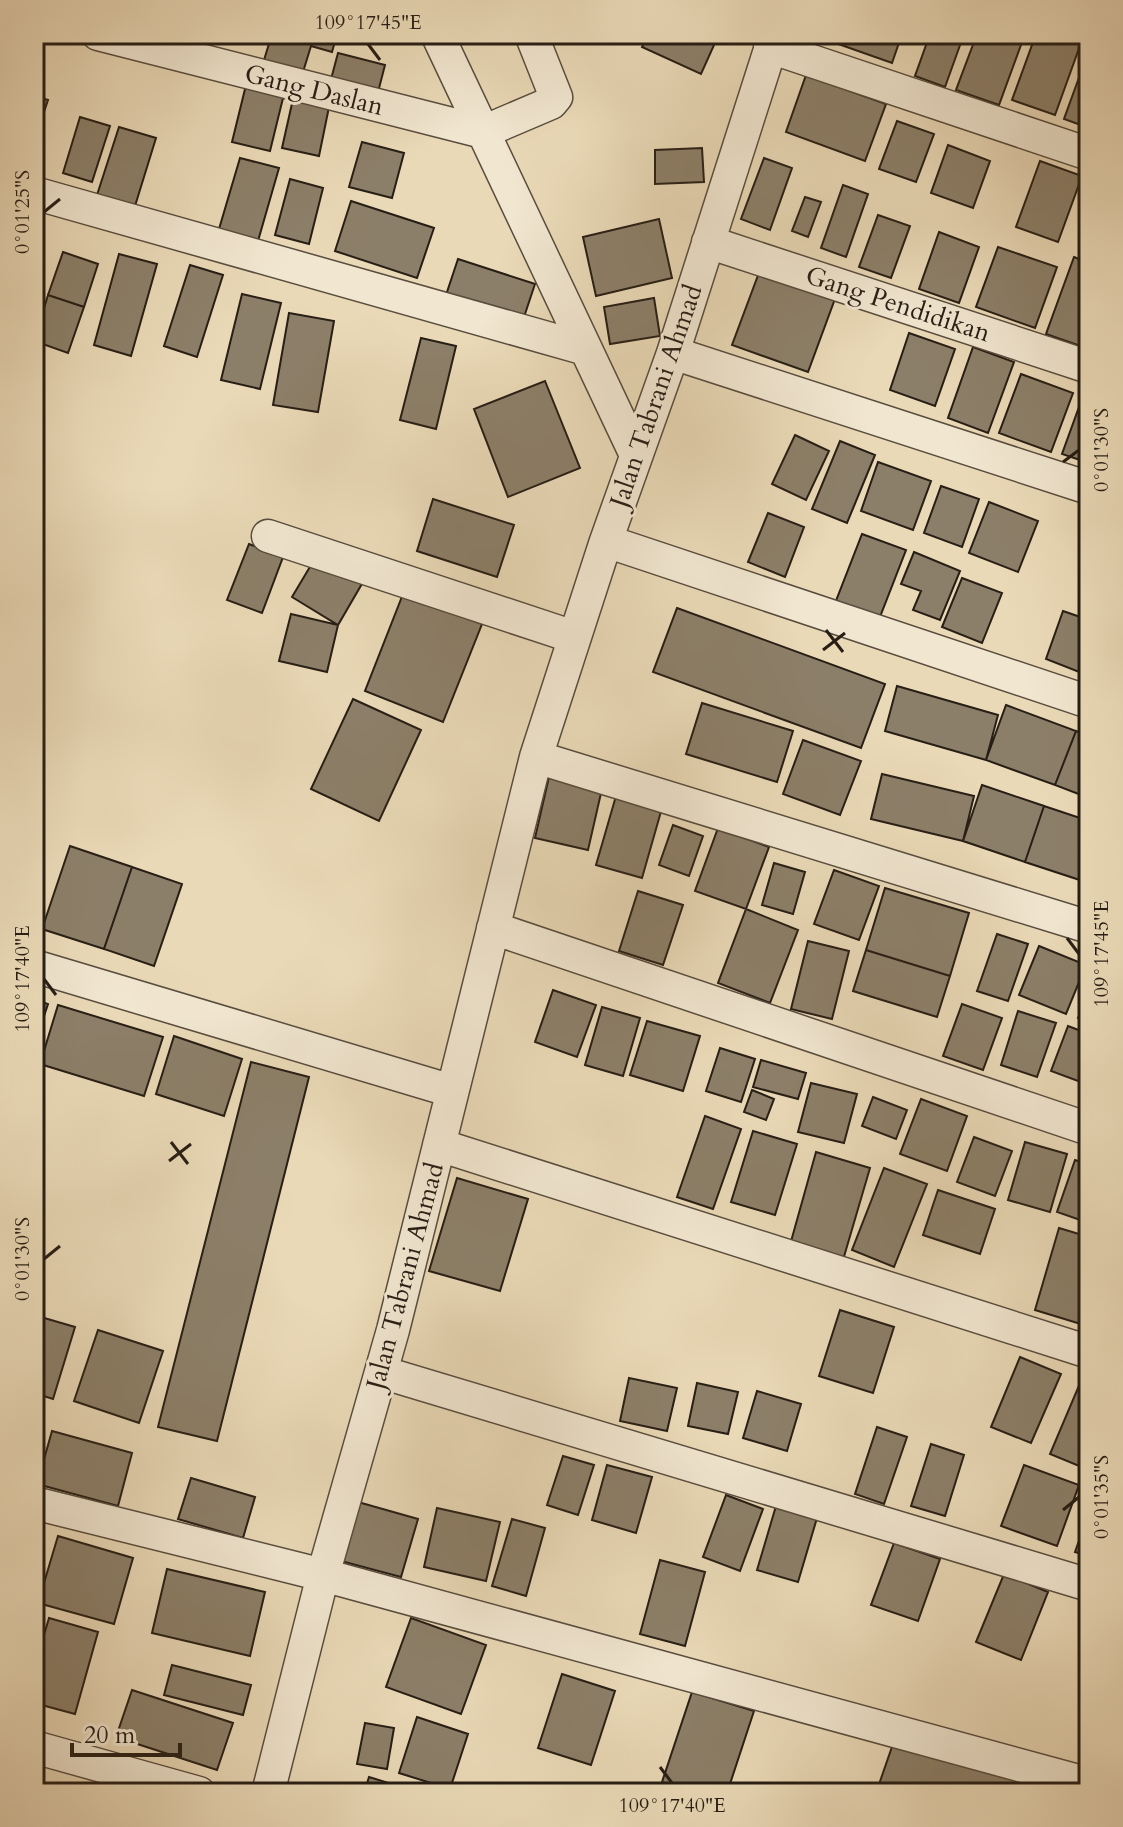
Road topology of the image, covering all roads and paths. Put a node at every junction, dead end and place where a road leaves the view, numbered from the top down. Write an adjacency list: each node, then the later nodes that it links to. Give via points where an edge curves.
1 (98, 34): 5 (street, Gang Daslan)
2 (437, 34): 5 (street)
3 (531, 34): 5 (street, via 556,97)
4 (772, 40): 6 (street); 8 (street, Jalan Tabrani Ahmad)
5 (483, 132): 9 (street)
6 (1089, 154)
7 (34, 193): 9 (street)
8 (708, 242): 10 (street, Jalan Tabrani Ahmad); 11 (street, Gang Pendidikan)
9 (586, 349): 12 (street)
10 (673, 353): 12 (street, Jalan Tabrani Ahmad); 13 (street)
11 (1089, 367)
12 (636, 455): 15 (street, Jalan Tabrani Ahmad)
13 (1089, 488)
14 (268, 536): 16 (street)
15 (606, 541): 16 (street, Jalan Tabrani Ahmad); 17 (street)
16 (574, 637): 18 (street, Jalan Tabrani Ahmad)
17 (1089, 702)
18 (536, 757): 19 (street); 20 (street, Jalan Tabrani Ahmad)
19 (1089, 927)
20 (493, 928): 22 (street, Jalan Tabrani Ahmad); 23 (street)
21 (34, 966): 22 (street)
22 (452, 1091): 24 (street, Jalan Tabrani Ahmad)
23 (1089, 1129)
24 (439, 1145): 25 (street); 26 (street, Jalan Tabrani Ahmad)
25 (1089, 1352)
26 (381, 1372): 28 (street, Jalan Tabrani Ahmad); 29 (street)
27 (34, 1503): 28 (street)
28 (323, 1575): 31 (street); 33 (street, Jalan Tabrani Ahmad)
29 (1089, 1585)
30 (34, 1747): 32 (street)
31 (1089, 1784)
32 (199, 1793)
33 (268, 1793)

